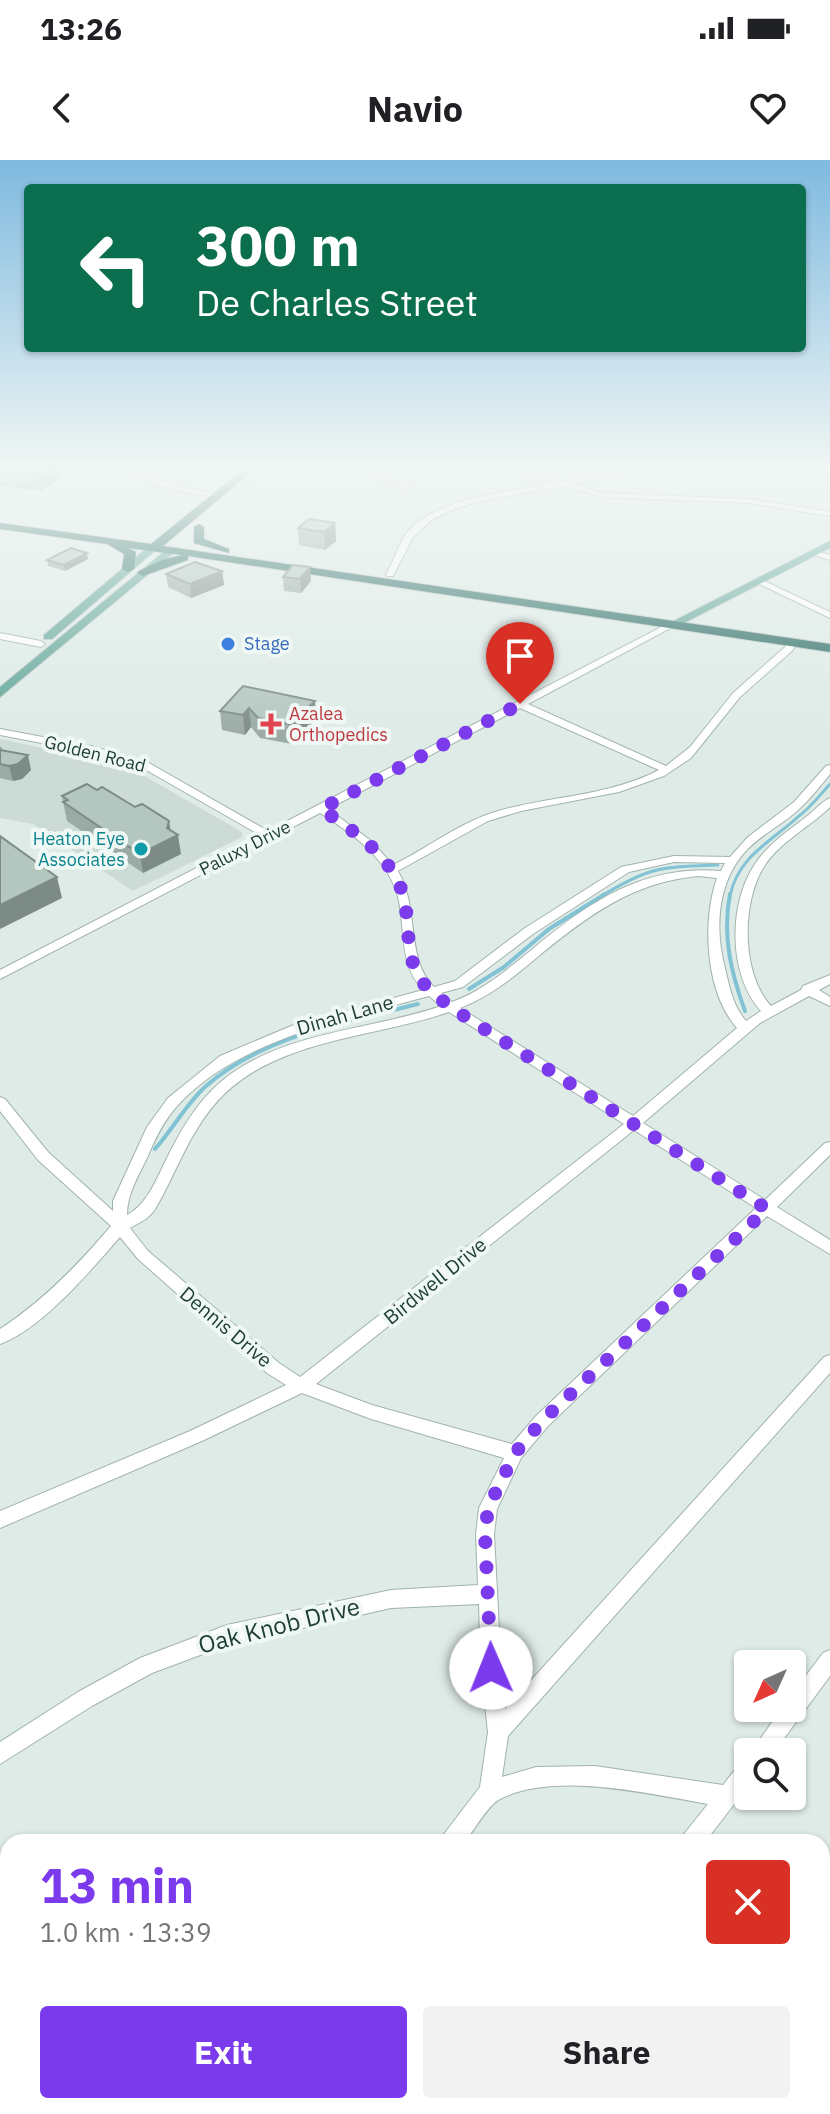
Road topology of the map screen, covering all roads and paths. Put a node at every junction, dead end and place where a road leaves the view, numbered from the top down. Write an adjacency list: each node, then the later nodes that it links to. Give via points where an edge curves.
1 (129, 558): 9 (highway)
2 (146, 558): 9 (main road)
3 (156, 558): 10 (main road)
4 (195, 558): 10 (highway, via 172,560)
5 (219, 558): 14 (highway)
6 (277, 558): 11 (highway)
7 (398, 558): 11 (street)
8 (802, 558): 12 (main road, Paluxy Drive)
9 (128, 569): 18 (main road)
10 (143, 573): 21 (main road)
11 (390, 574): 14 (highway)
12 (758, 580): 13 (street); 14 (main road, Paluxy Drive)
13 (830, 615)
14 (678, 621): 16 (highway); 17 (highway); 22 (street, Paluxy Drive)
15 (0, 636): 18 (street)
16 (830, 641)
17 (793, 642): 19 (highway); 25 (street, via 732,700 688,755)
18 (41, 644): 20 (main road)
19 (830, 648)
20 (0, 678)
21 (0, 693)
22 (520, 704): 25 (street); 27 (street, Paluxy Drive)
23 (0, 732): 28 (street, Golden Road, via 143,764)
24 (830, 768): 29 (street, via 796,806)
25 (667, 770): 30 (street, via 629,785 474,822)
26 (830, 801): 38 (street, via 765,858 751,882 741,943 753,993)
27 (321, 809): 28 (street, Paluxy Drive); 30 (street, via 359,835)
28 (269, 836): 32 (street, Paluxy Drive)
29 (733, 860): 31 (street); 35 (street, Dinah Lane, via 674,859 625,869 529,931 478,972)
30 (392, 870): 35 (street, via 401,889 411,958 420,979)
31 (725, 875): 37 (street, Dinah Lane, via 674,873 634,885 558,935 506,979); 39 (street, via 712,943 733,1016)
32 (0, 975)
33 (830, 979): 34 (street, Birdwell Drive)
34 (807, 989): 36 (street); 38 (street, Birdwell Drive)
35 (433, 991): 37 (street); 44 (street, Dinah Lane, via 264,1040 197,1079 154,1127 120,1201)
36 (830, 1002)
37 (450, 1007): 41 (street); 44 (street, Dinah Lane, via 314,1042 233,1080 199,1112 146,1211)
38 (768, 1011): 39 (street, Birdwell Drive)
39 (745, 1028): 41 (street, Birdwell Drive)
40 (0, 1102): 44 (street, Dennis Drive, via 43,1156)
41 (633, 1124): 43 (street); 48 (street, Birdwell Drive)
42 (830, 1147): 43 (street)
43 (767, 1209): 45 (street); 49 (street, via 542,1421)
44 (120, 1226): 46 (street, Dinah Lane, via 78,1276); 48 (street, Dennis Drive, via 143,1255 232,1335)
45 (830, 1248)
46 (0, 1337)
47 (830, 1362): 53 (street)
48 (301, 1386): 49 (street, Dennis Drive); 50 (street, Birdwell Drive)
49 (515, 1453): 51 (street, via 488,1508)
50 (0, 1520)
51 (489, 1594): 53 (street); 55 (street, Oak Knob Drive, via 391,1599 227,1635 147,1665)
52 (830, 1660): 54 (street)
53 (498, 1732): 57 (street)
54 (772, 1738)
55 (0, 1754)
56 (734, 1788): 58 (street)
57 (490, 1791): 58 (street, via 536,1777 595,1776); 59 (street)
58 (728, 1796): 60 (street)
59 (458, 1834)
60 (698, 1834)

